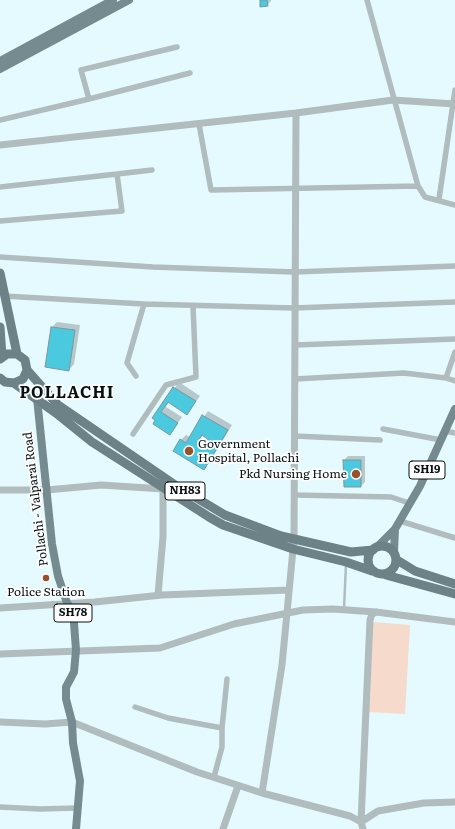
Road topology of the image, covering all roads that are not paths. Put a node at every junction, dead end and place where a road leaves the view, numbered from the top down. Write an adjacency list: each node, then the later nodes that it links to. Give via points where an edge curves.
1 (113, 0): 5 (main road)
2 (129, 0): 6 (main road)
3 (367, 0): 10 (street)
4 (177, 47): 9 (street, via 81,70)
5 (0, 61)
6 (0, 69)
7 (190, 73): 9 (street)
8 (455, 90): 11 (street)
9 (89, 99): 13 (street)
10 (393, 100): 11 (street); 12 (street); 18 (street)
11 (454, 104): 21 (street)
12 (296, 113): 14 (street); 20 (street)
13 (0, 120)
14 (199, 124): 15 (street); 20 (street, via 211,190)
15 (0, 145)
16 (152, 170): 17 (street)
17 (116, 174): 19 (street); 23 (street, via 122,211)
18 (418, 186): 20 (street); 21 (street, via 425,197)
19 (0, 187)
20 (295, 188): 26 (street)
21 (439, 199): 22 (street)
22 (455, 205)
23 (0, 221)
24 (0, 257): 26 (street, via 153,267)
25 (455, 266): 26 (street)
26 (294, 272): 32 (street)
27 (0, 273): 28 (highway, NH83)
28 (4, 296): 30 (street); 37 (highway, NH83)
29 (455, 302): 32 (street)
30 (144, 304): 31 (street); 40 (street, via 127,363)
31 (193, 306): 32 (street); 51 (street, via 196,377 166,385)
32 (294, 308): 35 (street)
33 (0, 327): 38 (highway)
34 (455, 340): 35 (street)
35 (295, 344): 43 (street)
36 (455, 352): 42 (street)
37 (17, 354): 38 (highway, via 12,353); 39 (highway, NH83, via 25,360)
38 (1, 358)
39 (27, 370): 45 (highway, via 23,379); 63 (highway, NH83, via 58,405 175,485 225,515)
40 (136, 376)
41 (0, 378): 45 (highway, NH83, via 5,382)
42 (446, 378): 43 (street, via 404,373); 44 (street)
43 (295, 379): 52 (street)
44 (455, 381)
45 (14, 383): 46 (highway, NH83)
46 (37, 398): 55 (highway, NH83, via 92,442); 57 (main road, Pollachi - Valparai Road / SH78)
47 (455, 409): 49 (main road, SH19)
48 (383, 429): 54 (street)
49 (445, 431): 50 (street); 54 (main road, SH19)
50 (455, 433)
51 (133, 434)
52 (295, 436): 53 (street); 58 (street)
53 (380, 440)
54 (441, 440): 59 (main road, SH19, via 420,486)
55 (163, 488): 57 (street, via 101,485); 65 (highway, NH83, via 223,525); 73 (street, via 163,537)
56 (0, 490): 57 (street)
57 (47, 490): 74 (main road, Pollachi - Valparai Road / SH78, via 52,544 58,576)
58 (294, 495): 59 (street, via 391,498); 63 (street)
59 (409, 503): 60 (main road, SH19)
60 (400, 521): 61 (main road, SH19); 62 (street)
61 (396, 529): 64 (main road, SH19); 66 (main road)
62 (455, 538)
63 (294, 539): 64 (highway, NH83, via 351,552); 65 (street)
64 (375, 548): 66 (highway, NH83, via 386,546); 68 (highway, via 368,558)
65 (293, 549): 67 (highway, NH83); 71 (street)
66 (396, 556): 69 (highway, via 394,569); 70 (highway, NH83, via 415,571)
67 (346, 562): 68 (highway, NH83); 76 (lane)
68 (372, 571): 69 (highway, NH83)
69 (386, 575): 72 (highway, NH83)
70 (455, 584)
71 (290, 590): 73 (street); 77 (street)
72 (455, 594)
73 (158, 595): 74 (street)
74 (67, 603): 75 (street); 80 (main road, Pollachi - Valparai Road / SH78, via 73,610)
75 (0, 608)
76 (344, 610): 77 (street); 78 (street)
77 (288, 612): 80 (street, via 234,624 160,648); 89 (street)
78 (376, 612): 79 (street); 93 (street, via 370,620)
79 (455, 622)
80 (76, 650): 81 (street); 85 (main road, Pollachi - Valparai Road / SH78, via 74,672 66,687 66,699)
81 (0, 654)
82 (227, 679): 86 (street)
83 (134, 707): 86 (street, via 168,718)
84 (0, 722): 85 (street)
85 (72, 722): 87 (street); 92 (main road, Pollachi - Valparai Road / SH78, via 80,781)
86 (222, 728): 87 (street, via 222,747)
87 (214, 777): 88 (street)
88 (238, 786): 89 (street); 95 (street)
89 (262, 793): 93 (street, via 350,816)
90 (455, 802): 93 (street, via 424,803 378,811)
91 (0, 807): 92 (street)
92 (77, 808): 94 (main road, Pollachi - Valparai Road / SH78)
93 (362, 826)
94 (76, 829)
95 (223, 829)

